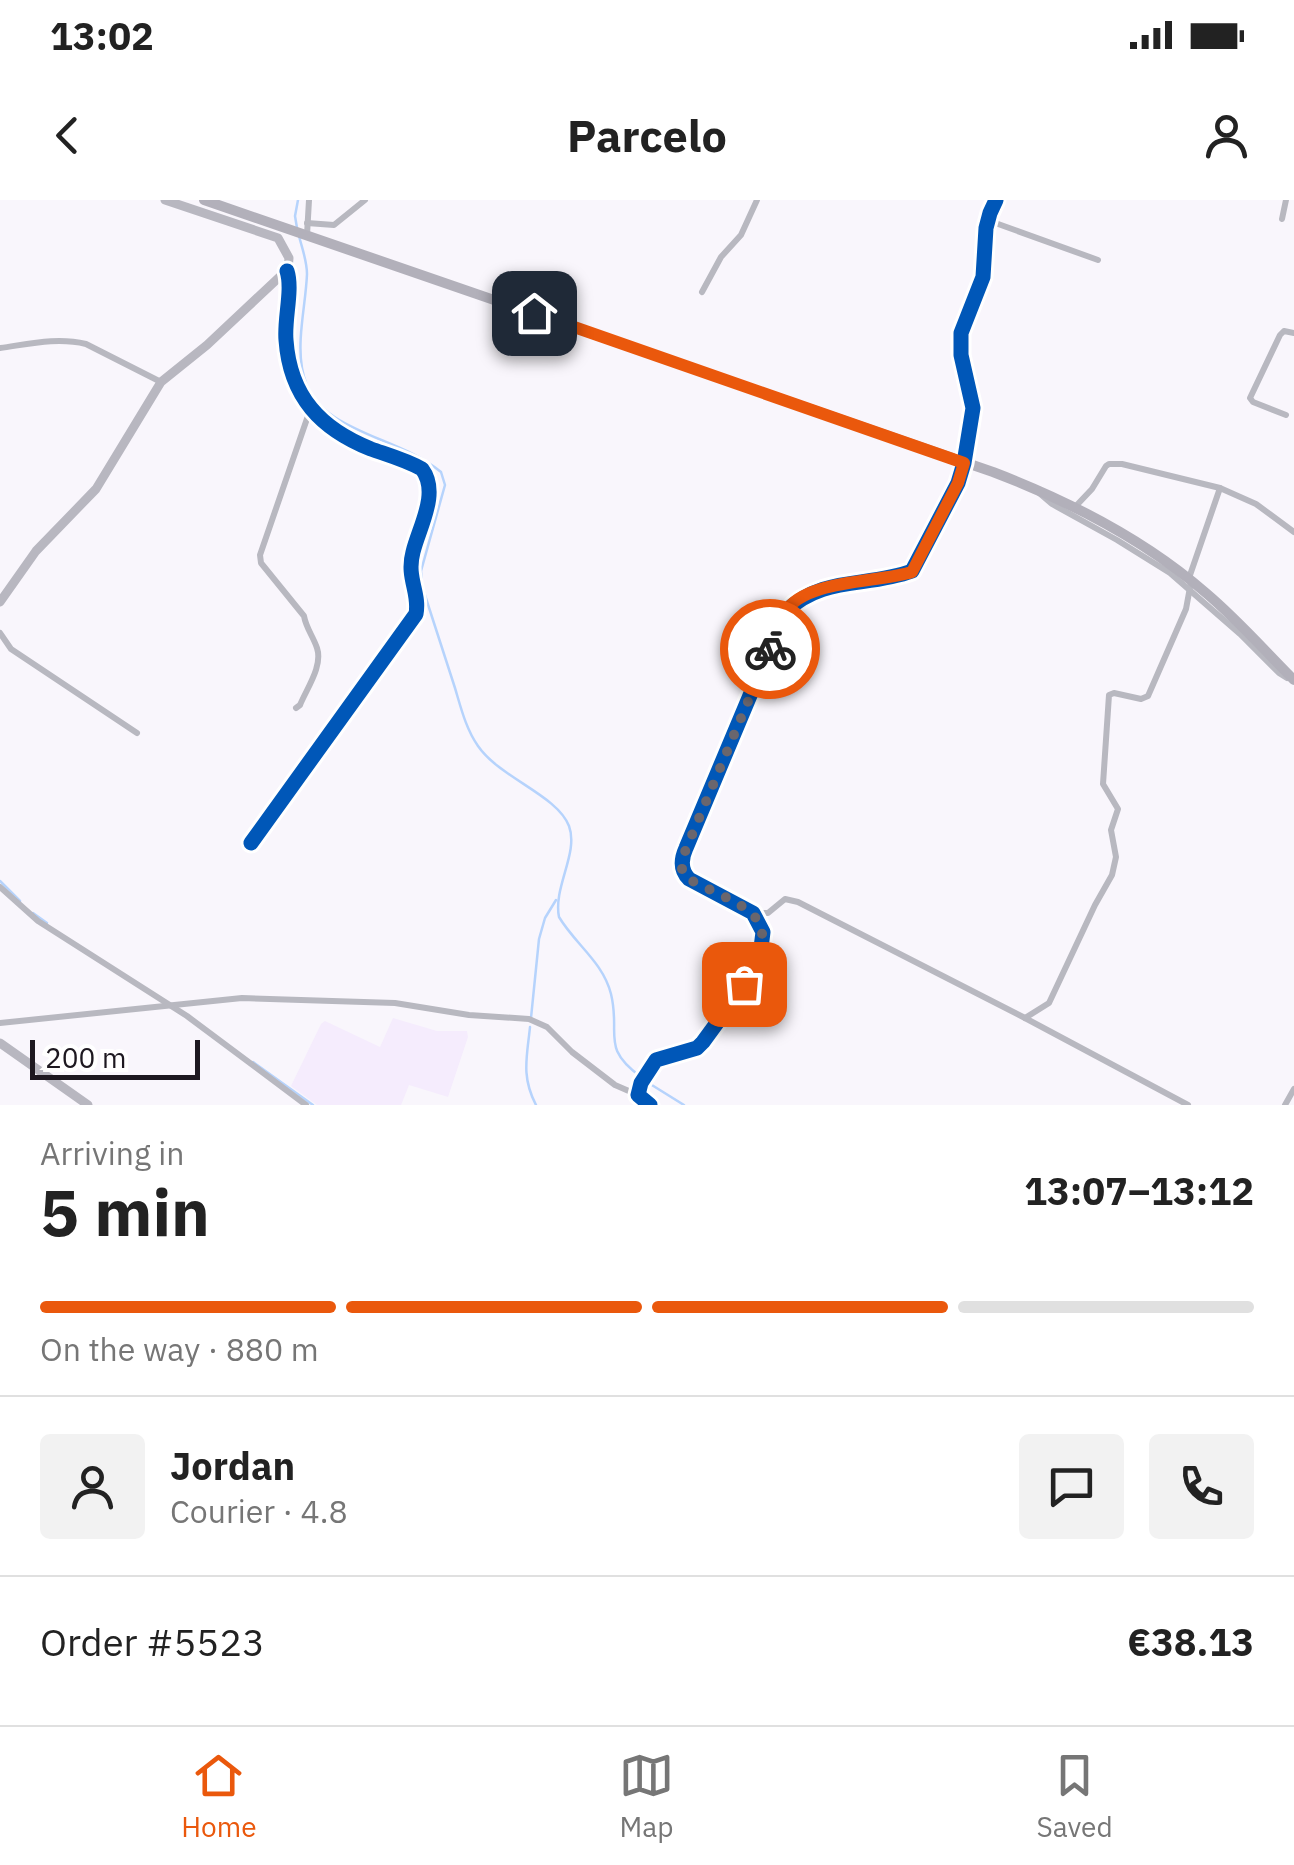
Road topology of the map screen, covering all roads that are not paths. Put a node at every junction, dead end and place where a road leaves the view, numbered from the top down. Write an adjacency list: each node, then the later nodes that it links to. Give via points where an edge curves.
1 (165, 200): 10 (street)
2 (204, 200): 10 (main road)
3 (308, 200): 11 (street)
4 (365, 200): 11 (street, via 334,225)
5 (757, 200): 14 (street)
6 (996, 200): 9 (street)
7 (1286, 200): 8 (street)
8 (1282, 219)
9 (987, 220): 12 (street); 20 (street, via 983,277 960,340 973,404)
10 (282, 230): 11 (main road); 13 (street)
11 (306, 230): 20 (main road)
12 (1098, 260)
13 (287, 271): 17 (street); 18 (street, via 286,346)
14 (702, 292)
15 (1294, 333): 19 (street, via 1280,335 1250,398)
16 (0, 348): 17 (street, via 74,341)
17 (161, 382): 26 (street, via 96,489)
18 (310, 410): 29 (street, via 260,554 304,616 318,651); 31 (street, via 336,432 427,475 430,491 410,567 417,611)
19 (1286, 415)
20 (964, 463): 21 (main road); 33 (street, via 912,572 816,590 785,612 682,866 688,879)
21 (1034, 488): 23 (main road); 25 (street)
22 (1220, 488): 23 (street, via 1109,464); 24 (street); 25 (street)
23 (1076, 507): 25 (main road)
24 (1294, 532)
25 (1189, 583): 28 (main road, via 1228,612); 35 (street, via 1186,608 1148,696 1109,696 1103,784 1118,808 1110,833 1114,871 1049,1002)
26 (0, 602)
27 (0, 633): 30 (street, via 11,649)
28 (1294, 681)
29 (296, 708)
30 (137, 732)
31 (251, 843)
32 (0, 887): 34 (street, via 38,921)
33 (752, 912): 35 (street, via 768,913 790,900); 39 (street, via 763,937 738,994 701,1045 656,1060)
34 (168, 1004): 36 (street); 39 (street, via 276,997 529,1019 614,1085); 41 (street)
35 (1025, 1018): 43 (street)
36 (0, 1023)
37 (0, 1043): 40 (street)
38 (1294, 1089): 44 (street)
39 (638, 1095): 42 (street)
40 (88, 1105)
41 (306, 1105)
42 (650, 1105)
43 (1188, 1105)
44 (1285, 1105)

